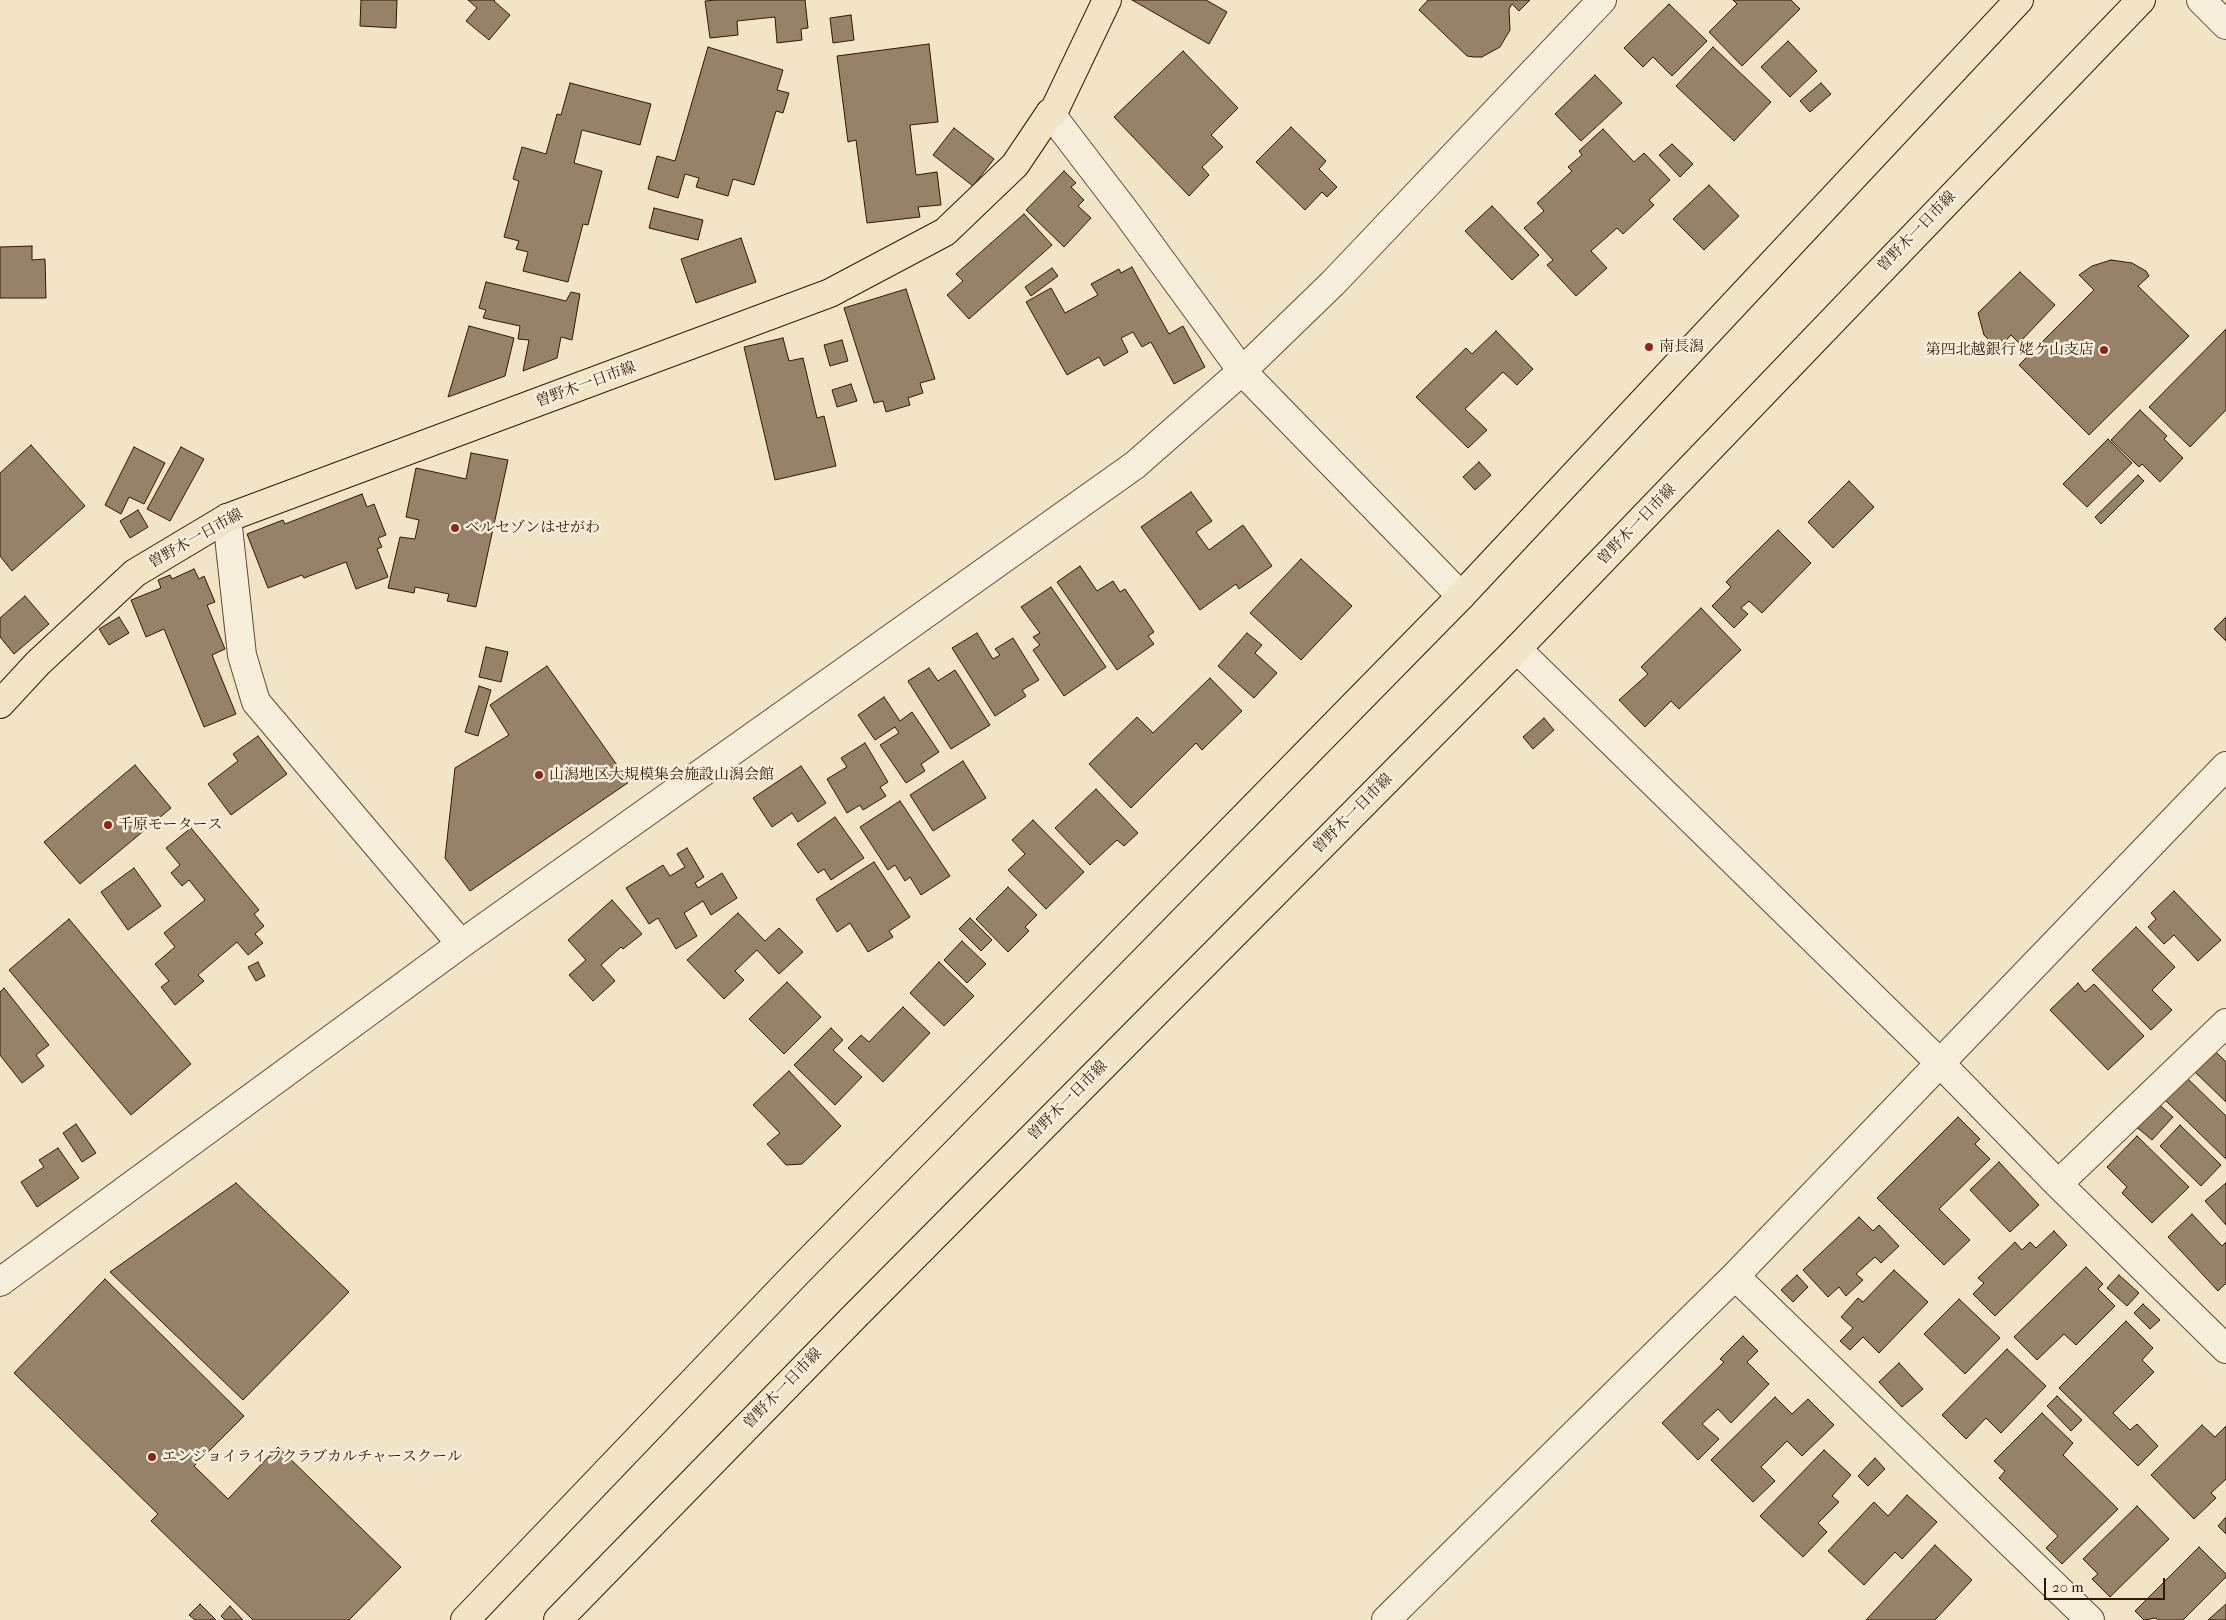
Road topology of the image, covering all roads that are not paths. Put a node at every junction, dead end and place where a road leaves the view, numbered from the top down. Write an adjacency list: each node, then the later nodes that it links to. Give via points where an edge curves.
1 (1106, 0): 7 (main road, 曽野木一日市線)
2 (1602, 0): 8 (street, via 1333,283)
3 (2018, 0): 10 (main road)
4 (2140, 0): 11 (main road, 曽野木一日市線)
5 (2201, 0): 6 (street)
6 (2226, 25)
7 (1050, 114): 8 (street); 9 (main road, 曽野木一日市線, via 1015,165 945,232 830,293)
8 (1242, 371): 10 (street); 14 (street, via 1135,465)
9 (227, 518): 12 (main road, 曽野木一日市線, via 135,573 38,663); 14 (street, via 242,655 256,702)
10 (1461, 596): 21 (main road, via 794,1276)
11 (1517, 649): 16 (street); 22 (main road, 曽野木一日市線)
12 (0, 704)
13 (2226, 766): 16 (street)
14 (460, 944): 19 (street)
15 (2226, 1023): 17 (street)
16 (1941, 1064): 17 (street); 18 (street)
17 (2058, 1184): 20 (street)
18 (1735, 1276): 23 (street); 24 (street)
19 (0, 1282)
20 (2225, 1346)
21 (465, 1620)
22 (558, 1620)
23 (1386, 1620)
24 (2090, 1620)

